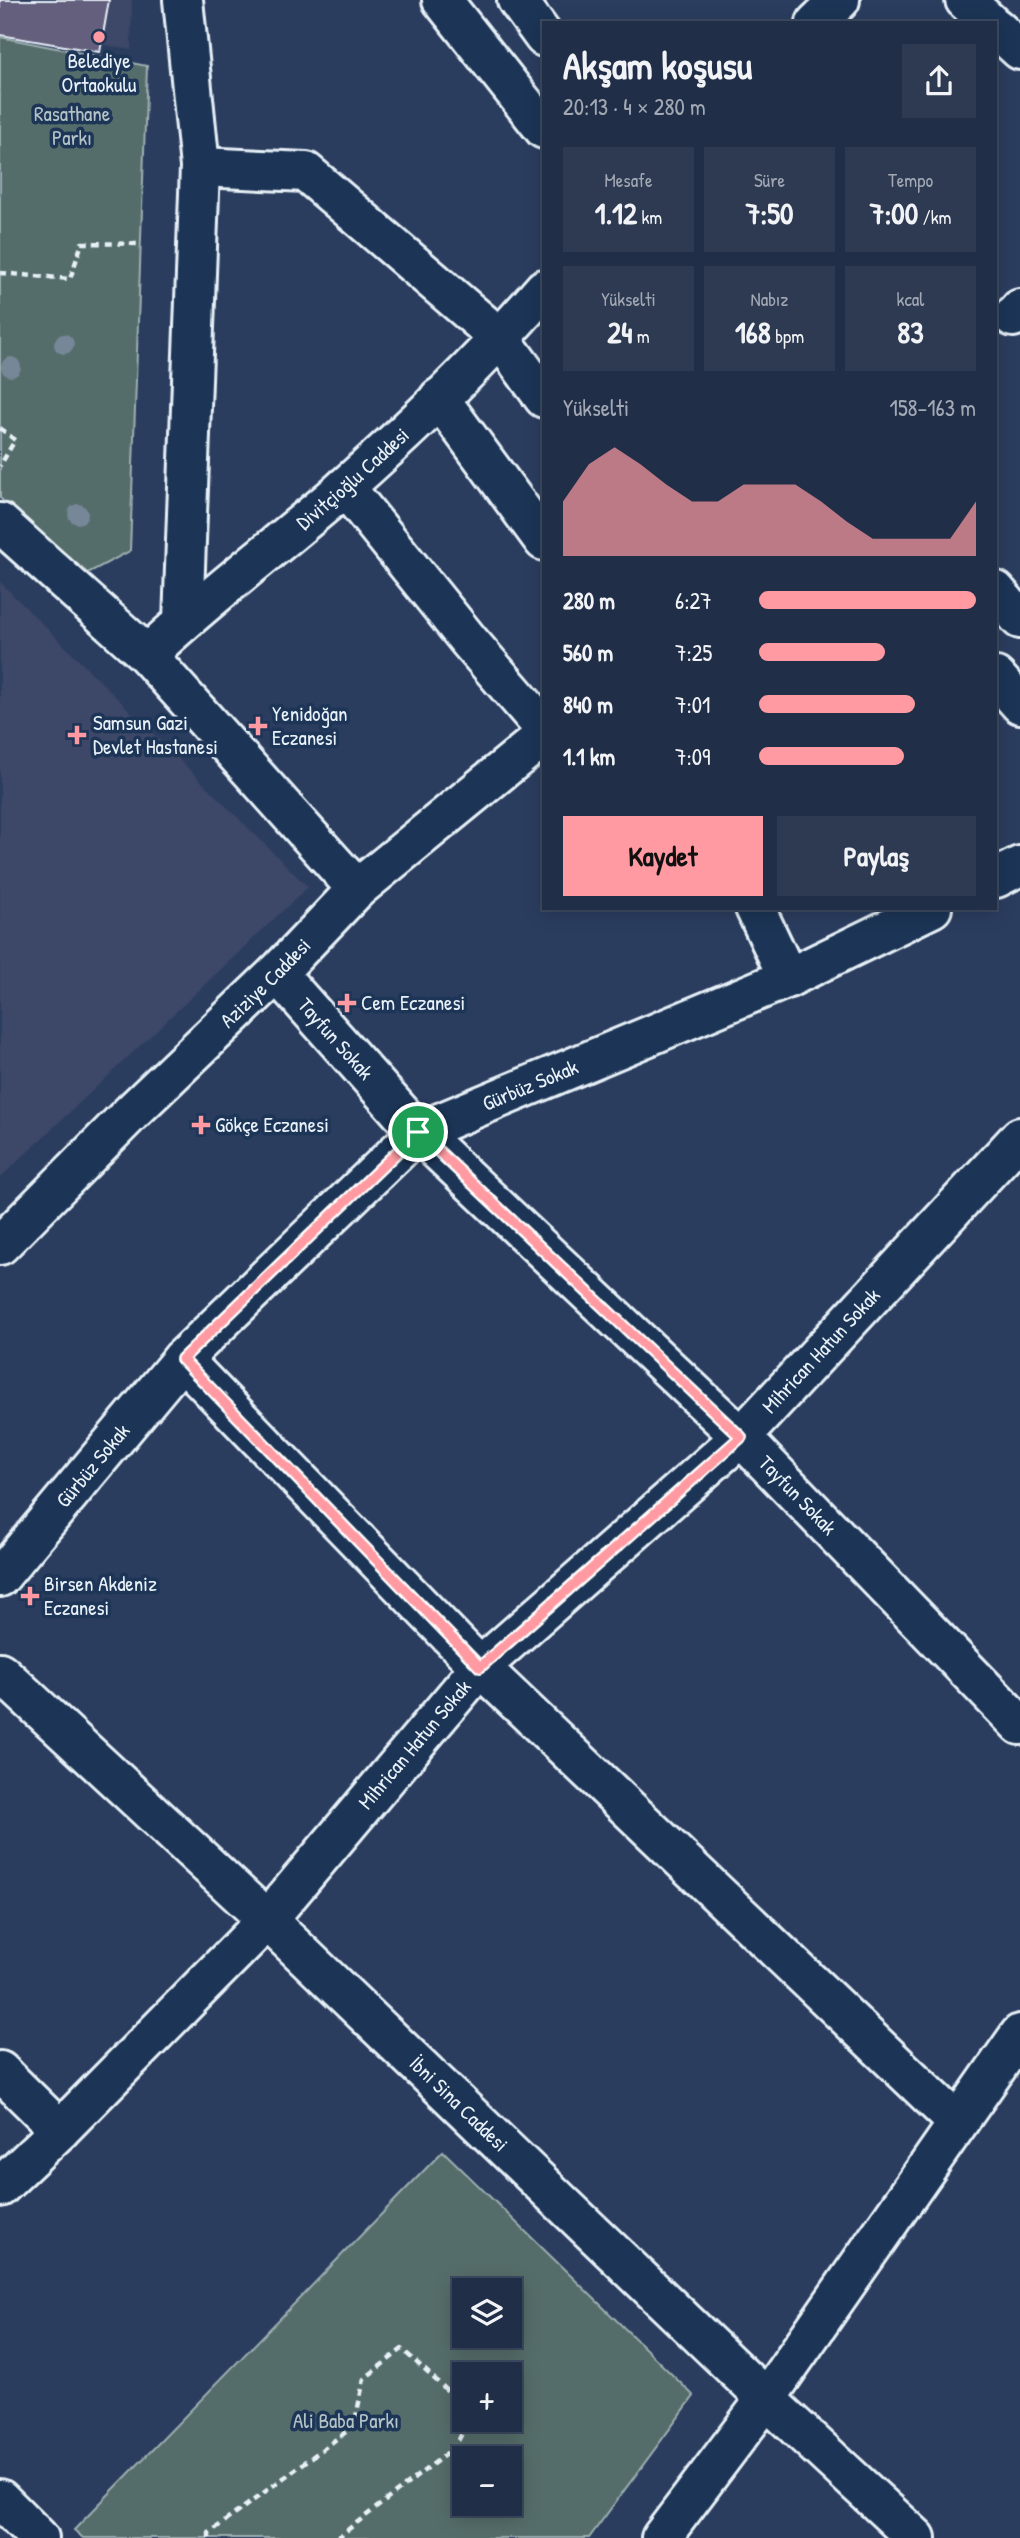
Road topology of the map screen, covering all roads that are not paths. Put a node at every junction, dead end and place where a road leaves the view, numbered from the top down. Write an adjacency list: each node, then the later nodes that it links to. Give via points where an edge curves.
1 (183, 0): 12 (street)
2 (442, 0): 11 (street)
3 (516, 0): 9 (street)
4 (840, 0): 6 (street)
5 (965, 0): 7 (street)
6 (818, 21)
7 (988, 21)
8 (997, 29): 10 (street)
9 (542, 34)
10 (1020, 50)
11 (542, 126)
12 (200, 167): 14 (street, via 306,172); 22 (street)
13 (542, 291): 14 (street, Divitçioğlu Caddesi)
14 (501, 339): 15 (street); 16 (street, Divitçioğlu Caddesi)
15 (542, 395)
16 (439, 397): 17 (street, Divitçioğlu Caddesi); 19 (street)
17 (345, 487): 22 (street, Divitçioğlu Caddesi); 26 (street)
18 (0, 523): 23 (street)
19 (542, 538)
20 (997, 592): 21 (street)
21 (1020, 619)
22 (183, 621): 23 (street, Divitçioğlu Caddesi)
23 (147, 655): 30 (street)
24 (997, 678): 25 (street)
25 (1020, 704)
26 (542, 726)
27 (542, 738): 30 (street, Aziziye Caddesi)
28 (1020, 866): 29 (street)
29 (997, 877)
30 (357, 889): 33 (street, Aziziye Caddesi)
31 (756, 910): 34 (street)
32 (928, 910): 34 (street, Gürbüz Sokak)
33 (277, 974): 35 (street, Tayfun Sokak); 37 (street, Aziziye Caddesi)
34 (788, 978): 35 (street, Gürbüz Sokak)
35 (418, 1132): 38 (street, Gürbüz Sokak); 39 (street, Tayfun Sokak)
36 (1020, 1138): 39 (street, Mihrican Hatun Sokak)
37 (0, 1245)
38 (182, 1359): 40 (street, Gürbüz Sokak); 41 (street)
39 (741, 1437): 41 (street, Mihrican Hatun Sokak); 43 (street, Tayfun Sokak)
40 (0, 1577)
41 (480, 1667): 44 (street, Mihrican Hatun Sokak); 47 (street)
42 (0, 1672): 44 (street, İbni Sina Caddesi)
43 (1020, 1725)
44 (267, 1920): 48 (street, Mihrican Hatun Sokak); 50 (street, İbni Sina Caddesi)
45 (1020, 2034): 47 (street)
46 (0, 2071): 48 (street)
47 (958, 2123): 50 (street)
48 (60, 2130): 49 (street, Mihrican Hatun Sokak)
49 (0, 2187)
50 (766, 2399): 53 (street); 54 (street, İbni Sina Caddesi)
51 (0, 2498): 52 (street)
52 (39, 2538)
53 (661, 2538)
54 (916, 2538)

